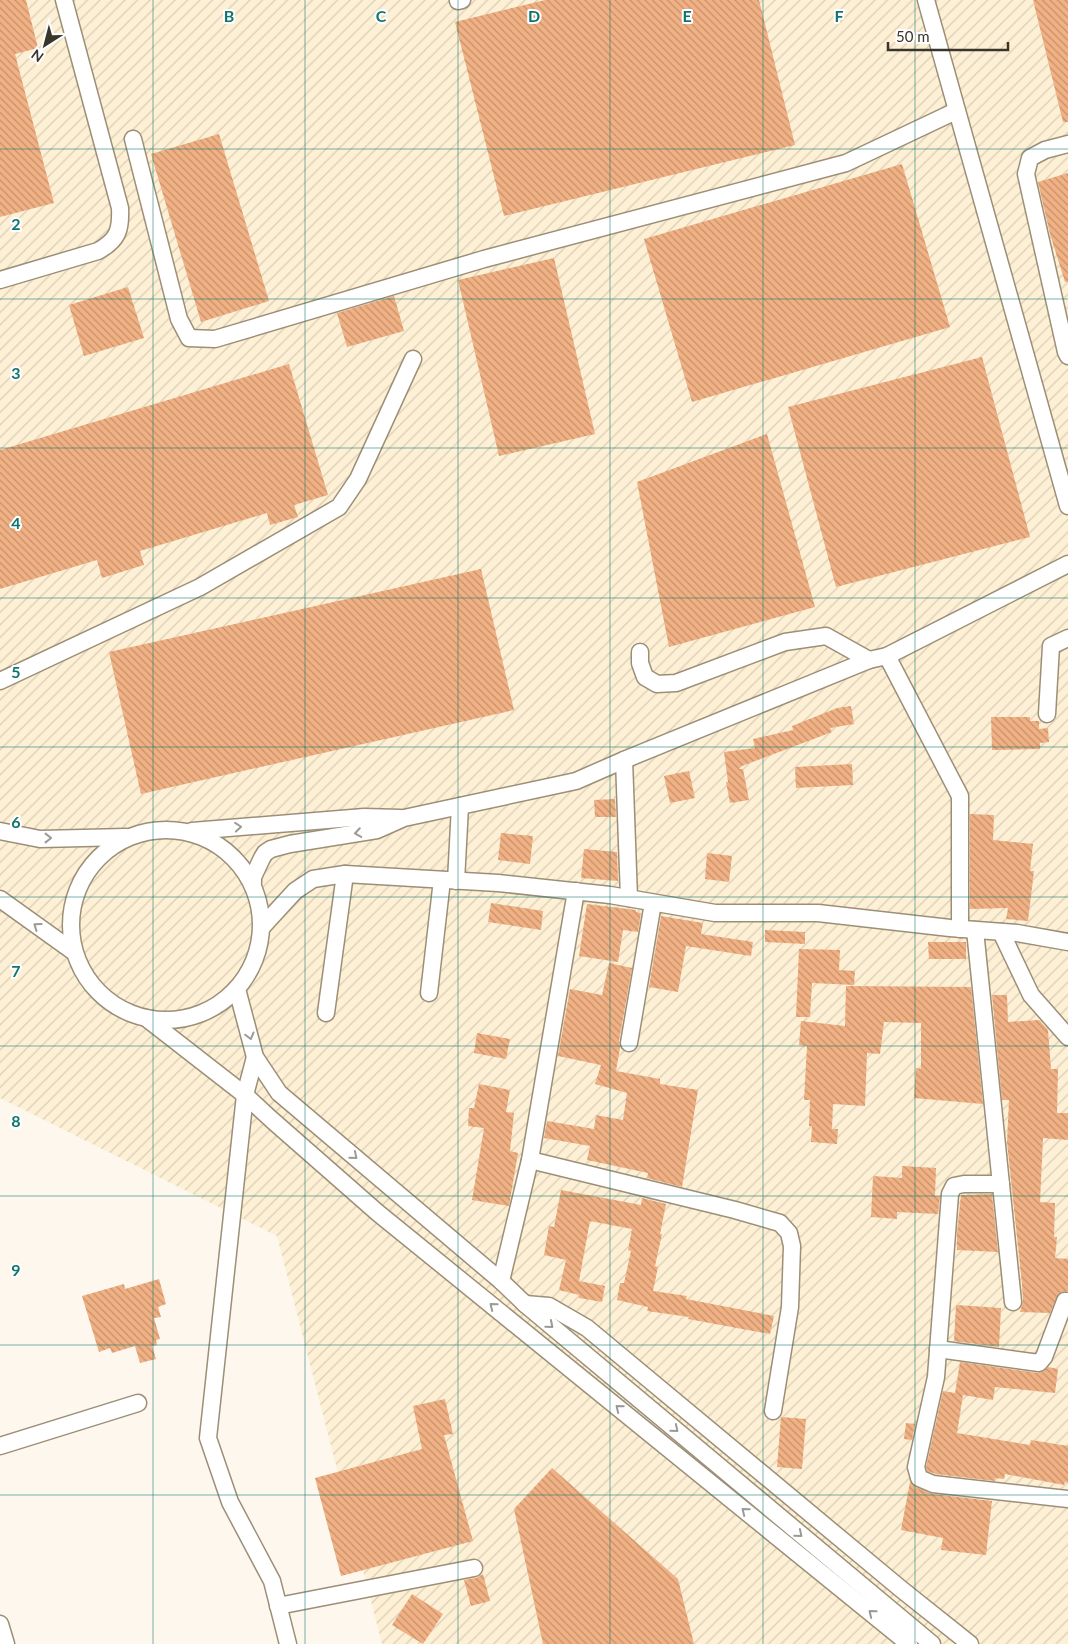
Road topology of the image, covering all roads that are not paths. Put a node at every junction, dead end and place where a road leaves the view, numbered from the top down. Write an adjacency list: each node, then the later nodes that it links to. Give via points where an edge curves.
1 (64, 0): 6 (street, via 120,208 121,226 110,245 98,251)
2 (926, 0): 3 (street)
3 (956, 111): 4 (street, via 846,163 484,258 215,339 189,338 179,319); 9 (street)
4 (133, 138)
5 (1068, 144): 7 (street, via 1030,158 1026,174)
6 (0, 280)
7 (1068, 356)
8 (413, 359): 15 (street, via 358,479 338,507 200,587)
9 (1068, 506)
10 (1068, 564): 13 (street)
11 (1068, 638): 16 (street, via 1052,646)
12 (640, 652): 14 (street, via 645,677 657,684 676,683 785,642 826,636)
13 (887, 656): 14 (street); 31 (street, via 960,796)
14 (869, 660): 17 (street)
15 (0, 681)
16 (1047, 714)
17 (624, 760): 18 (street, via 576,781); 27 (street)
18 (460, 806): 19 (street); 24 (street)
19 (404, 818): 21 (street, one-way to 19, via 364,817); 25 (street, one-way to 25, via 377,830 271,849 265,852 252,877)
20 (0, 830): 22 (street, one-way to 22, via 40,838)
21 (189, 832): 22 (street, via 157,829); 25 (street, via 215,842 237,860)
22 (126, 837): 34 (street, via 103,852 85,872 74,898 71,916)
23 (345, 874): 24 (street); 30 (street, via 312,879 295,891); 37 (street)
24 (449, 880): 26 (street); 36 (street)
25 (253, 883): 30 (street, via 260,904)
26 (576, 891): 27 (street); 43 (street)
27 (628, 898): 29 (street)
28 (0, 899): 34 (street, one-way to 28)
29 (652, 903): 31 (street, via 715,913 818,913); 40 (street)
30 (262, 927): 35 (street, via 259,949 251,970)
31 (968, 929): 32 (street); 44 (street)
32 (1001, 932): 33 (street); 39 (street, via 1031,995)
33 (1068, 942)
34 (74, 952): 38 (street, via 85,975 101,995 122,1010)
35 (237, 989): 38 (street, via 218,1005 195,1016 171,1020); 41 (street, one-way to 41)
36 (429, 993)
37 (326, 1014)
38 (146, 1018): 42 (street)
39 (1068, 1037)
40 (630, 1043)
41 (255, 1057): 42 (street); 45 (street, one-way to 45, via 279,1093)
42 (245, 1095): 55 (street, via 208,1438 230,1502 272,1581); 59 (street, one-way to 42, via 378,1213)
43 (530, 1160): 45 (street); 51 (street, via 780,1223 789,1233 792,1246 790,1307)
44 (1001, 1184): 47 (street); 49 (street, via 959,1185 954,1186 950,1194)
45 (501, 1281): 48 (street)
46 (1068, 1301): 49 (street, via 1065,1301 1039,1363)
47 (1013, 1302)
48 (524, 1304): 60 (street, one-way to 60); 61 (street, via 550,1306 587,1328)
49 (938, 1349): 53 (street, via 936,1377 916,1467 919,1478 933,1484)
50 (138, 1403): 52 (street)
51 (774, 1411)
52 (0, 1446)
53 (1068, 1499)
54 (474, 1568): 55 (street)
55 (278, 1606): 58 (street)
56 (0, 1624): 57 (street)
57 (6, 1644)
58 (288, 1644)
59 (909, 1644)
60 (932, 1644)
61 (970, 1644)

